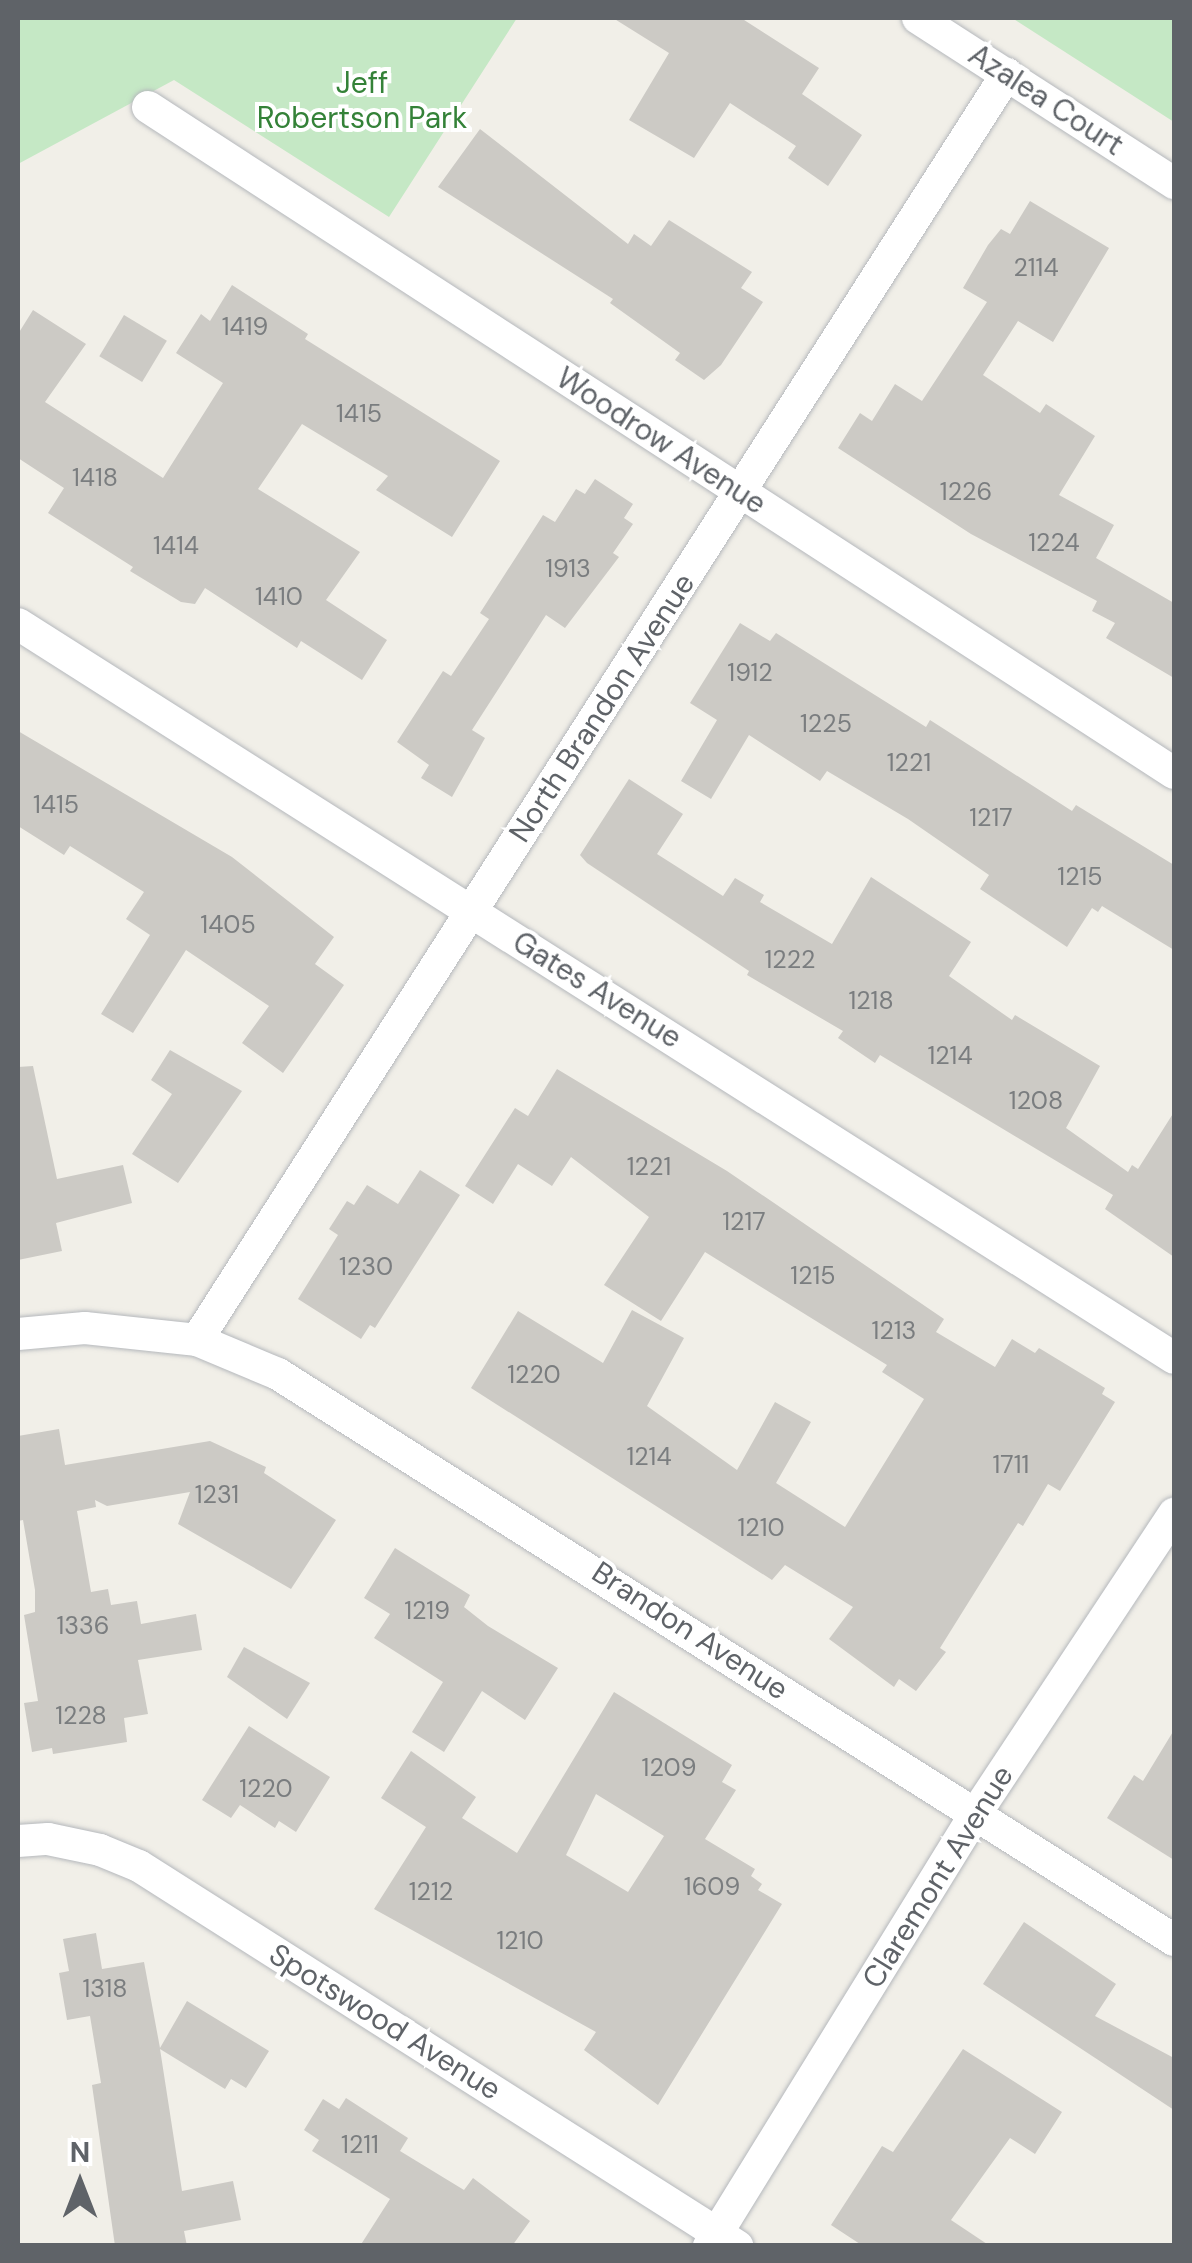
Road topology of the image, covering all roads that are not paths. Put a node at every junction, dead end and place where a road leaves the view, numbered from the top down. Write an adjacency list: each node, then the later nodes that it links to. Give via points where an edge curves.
1 (918, 18): 2 (street, Azalea Court)
2 (1007, 74): 4 (street, Azalea Court); 5 (street, North Brandon Avenue)
3 (148, 107): 5 (street, Woodrow Avenue)
4 (1174, 183)
5 (740, 492): 7 (street, Woodrow Avenue); 8 (street, North Brandon Avenue)
6 (18, 624): 8 (street, Gates Avenue)
7 (1174, 773)
8 (472, 910): 10 (street, North Brandon Avenue); 11 (street, Gates Avenue)
9 (18, 1334): 10 (street, Brandon Avenue, via 85,1328)
10 (197, 1340): 13 (street, Brandon Avenue, via 278,1374 470,1490)
11 (1174, 1358)
12 (1174, 1514): 13 (street, Claremont Avenue)
13 (976, 1812): 15 (street, Brandon Avenue); 16 (street, Claremont Avenue)
14 (18, 1841): 16 (street, Spotswood Avenue, via 83,1846 140,1866)
15 (1174, 1940)
16 (721, 2241)

